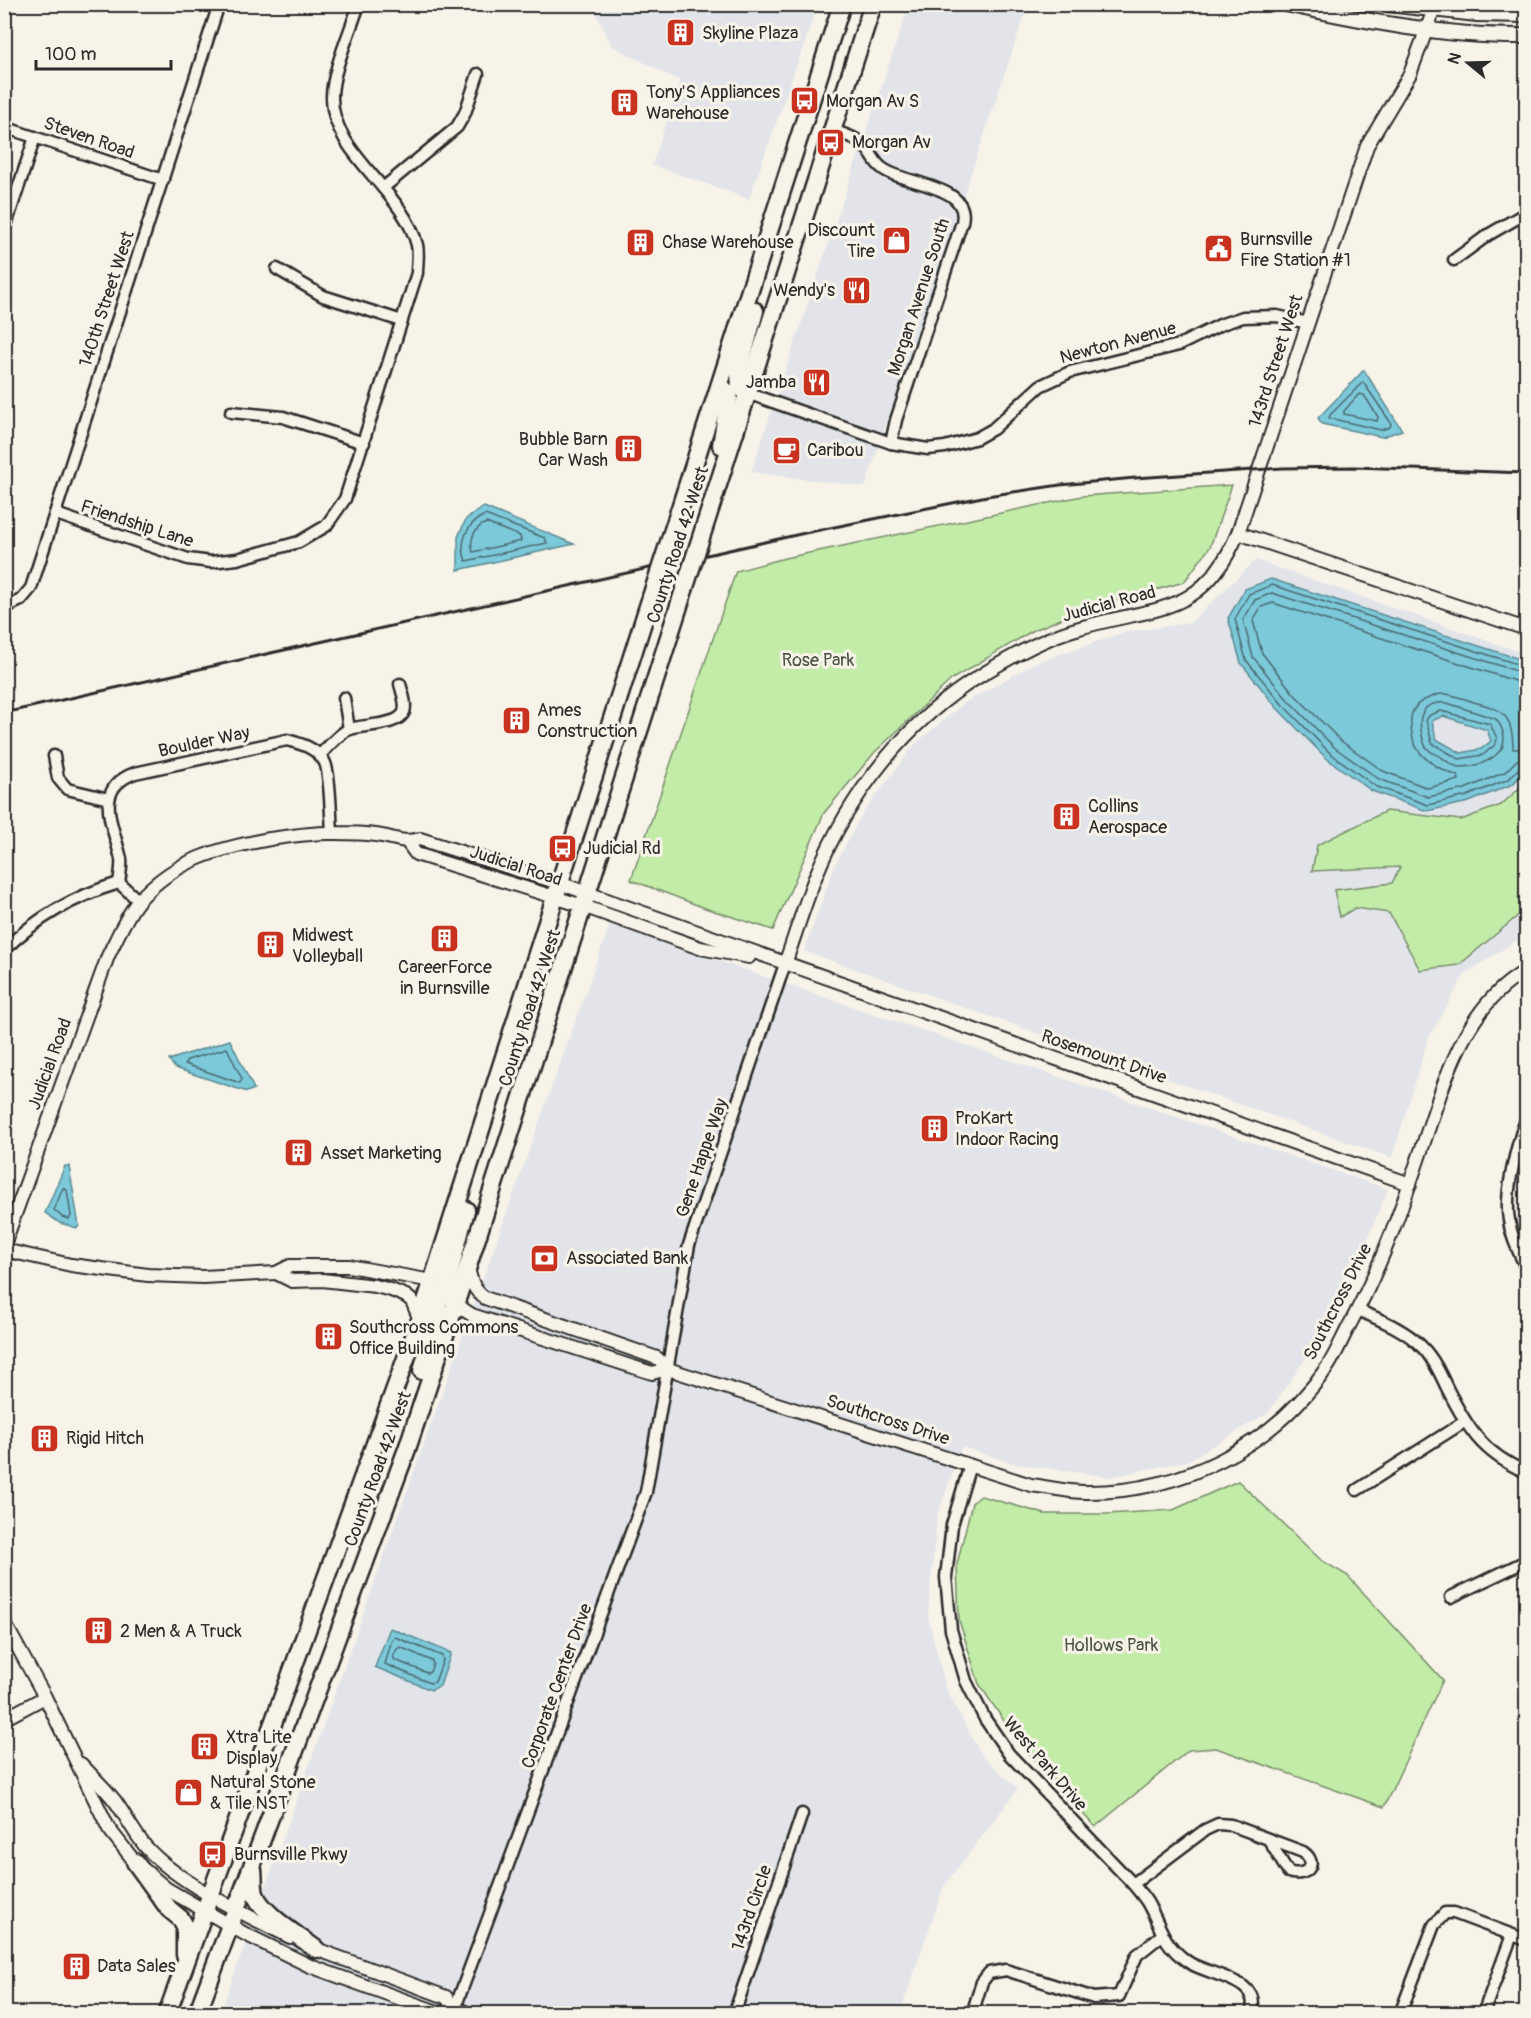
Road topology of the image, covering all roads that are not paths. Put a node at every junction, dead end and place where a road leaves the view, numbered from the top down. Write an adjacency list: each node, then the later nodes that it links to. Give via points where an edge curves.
1 (219, 4): 15 (street, 140th Street West)
2 (359, 4): 16 (street, Friendship Lane, via 335,77 333,115 341,135)
3 (842, 4): 17 (highway, County Road 42 West)
4 (873, 4): 13 (highway, County Road 42 West)
5 (1286, 4): 9 (main road, via 1363,21)
6 (1388, 4): 7 (main road)
7 (1435, 7): 8 (main road); 9 (street, 143rd Street West)
8 (1527, 15)
9 (1427, 29): 10 (main road); 23 (street, 143rd Street West, via 1410,74 1367,146)
10 (1527, 36)
11 (478, 74): 16 (street, via 457,127)
12 (4, 127): 14 (street, Steven Road)
13 (832, 130): 25 (highway, County Road 42 West); 28 (street, Morgan Avenue South, via 859,140 883,169 950,195 963,211)
14 (35, 137): 15 (street, Steven Road); 19 (street)
15 (163, 180): 29 (street, 140th Street West)
16 (383, 188): 22 (street, Friendship Lane, via 409,221 418,247 417,273)
17 (779, 202): 24 (highway, County Road 42 West); 25 (highway, via 739,371 740,388)
18 (1527, 213): 20 (street)
19 (4, 231)
20 (1454, 260)
21 (277, 270): 22 (street, via 323,296)
22 (402, 321): 27 (street, Friendship Lane)
23 (1308, 323): 28 (street, Newton Avenue, via 1277,316 1234,319 1179,345 1053,378 1028,395 993,429 961,444 928,449); 31 (street, 143rd Street West)
24 (720, 386): 30 (highway, via 729,398 728,409); 42 (highway, County Road 42 West, bridge)
25 (747, 393): 28 (street, Newton Avenue); 30 (highway, County Road 42 West)
26 (231, 412): 27 (street, via 283,417)
27 (364, 442): 29 (street, Friendship Lane, via 345,499 326,526 298,542 237,559 188,559)
28 (891, 443)
29 (56, 514): 32 (street, 140th Street West, via 31,588 21,600)
30 (705, 525): 43 (highway, County Road 42 West, bridge)
31 (1238, 533): 33 (street); 46 (street, Judicial Road, via 1225,561 1207,583 1184,601 1158,611 1076,629 1034,646 981,675 932,711 877,770 846,814 815,878)
32 (4, 608)
33 (1527, 629)
34 (400, 684): 36 (street, via 405,704 400,718)
35 (344, 698): 36 (street)
36 (349, 729): 38 (street)
37 (54, 756): 39 (street, via 58,778 67,789)
38 (319, 756): 39 (street, Boulder Way, via 314,749 287,740 135,773 112,788); 40 (street, via 326,762)
39 (109, 799): 41 (street, via 112,831 121,861)
40 (332, 833): 42 (street, Judicial Road, via 375,835 408,843 420,839); 44 (street, Judicial Road, via 226,847 178,868)
41 (119, 882): 44 (street); 45 (street, via 88,892 48,914)
42 (557, 890): 43 (street, Judicial Road); 49 (highway, County Road 42 West)
43 (585, 900): 46 (street, Rosemount Drive); 53 (highway, County Road 42 West)
44 (139, 901): 51 (street, Judicial Road, via 108,956)
45 (4, 950)
46 (785, 964): 50 (street, Rosemount Drive); 60 (street, Gene Happe Way, via 689,1245)
47 (1527, 971): 50 (street, Southcross Drive, via 1498,993 1479,1015 1451,1064)
48 (1527, 1120): 54 (street, via 1509,1188 1508,1219)
49 (471, 1161): 56 (highway, County Road 42 West); 57 (highway, via 466,1209 448,1278)
50 (1410, 1184): 58 (street, Southcross Drive)
51 (4, 1245)
52 (4, 1250): 55 (street, via 71,1265 148,1275)
53 (468, 1266): 57 (highway, County Road 42 West); 60 (street, Southcross Drive, via 472,1283 485,1298 657,1358)
54 (1527, 1268)
55 (276, 1273): 56 (street, via 290,1266 349,1266); 59 (street, via 292,1281 348,1282 391,1290 412,1301)
56 (432, 1281): 59 (highway, County Road 42 West); 62 (highway, via 438,1310)
57 (455, 1304): 60 (street, Southcross Drive, via 472,1315 652,1373); 62 (highway, County Road 42 West)
58 (1358, 1310): 61 (street, via 1404,1332 1423,1347); 63 (street, Southcross Drive, via 1328,1365 1295,1407 1250,1445 1198,1472 1142,1488 1084,1492 1031,1485)
59 (420, 1320): 77 (highway, County Road 42 West)
60 (668, 1369): 63 (street, Southcross Drive); 84 (street, Corporate Center Drive, via 646,1492)
61 (1464, 1422): 64 (street, via 1484,1446 1509,1465); 65 (street)
62 (407, 1449): 75 (highway, County Road 42 West)
63 (970, 1465): 76 (street, West Park Drive, via 952,1525 946,1577 951,1630 966,1681 1009,1754)
64 (1527, 1472)
65 (1357, 1490)
66 (1527, 1561): 67 (street)
67 (1451, 1597)
68 (4, 1622): 69 (street)
69 (45, 1697): 70 (street); 71 (street)
70 (4, 1719)
71 (72, 1754): 74 (street, via 110,1829); 77 (street, via 114,1800 147,1848)
72 (802, 1814): 88 (street, 143rd Circle)
73 (1269, 1840): 76 (street, via 1218,1824 1204,1830)
74 (135, 1862): 77 (street, via 167,1890); 83 (highway, via 185,1926)
75 (253, 1864): 78 (highway, County Road 42 West); 82 (highway, via 254,1893 259,1902)
76 (1133, 1884): 79 (street, West Park Drive, via 1147,1901)
77 (209, 1902): 78 (street); 83 (highway, County Road 42 West)
78 (233, 1917): 82 (street); 84 (street, via 310,1965 440,2013); 86 (highway, County Road 42 West)
79 (1162, 1935): 89 (street, via 1137,1955 1119,1996 1094,1998 1006,1970 989,1973); 90 (street, West Park Drive, via 1190,1963 1246,1987 1253,1997)
80 (1512, 1935): 81 (street); 91 (street, via 1445,1913 1434,1925); 92 (street)
81 (1527, 1940)
82 (316, 1949): 84 (street, via 446,1997)
83 (185, 1966): 85 (highway, County Road 42 West)
84 (455, 2008): 87 (street)
85 (167, 2013)
86 (197, 2013)
87 (470, 2013)
88 (734, 2013)
89 (972, 2013)
90 (1251, 2013)
91 (1400, 2013)
92 (1483, 2013)

